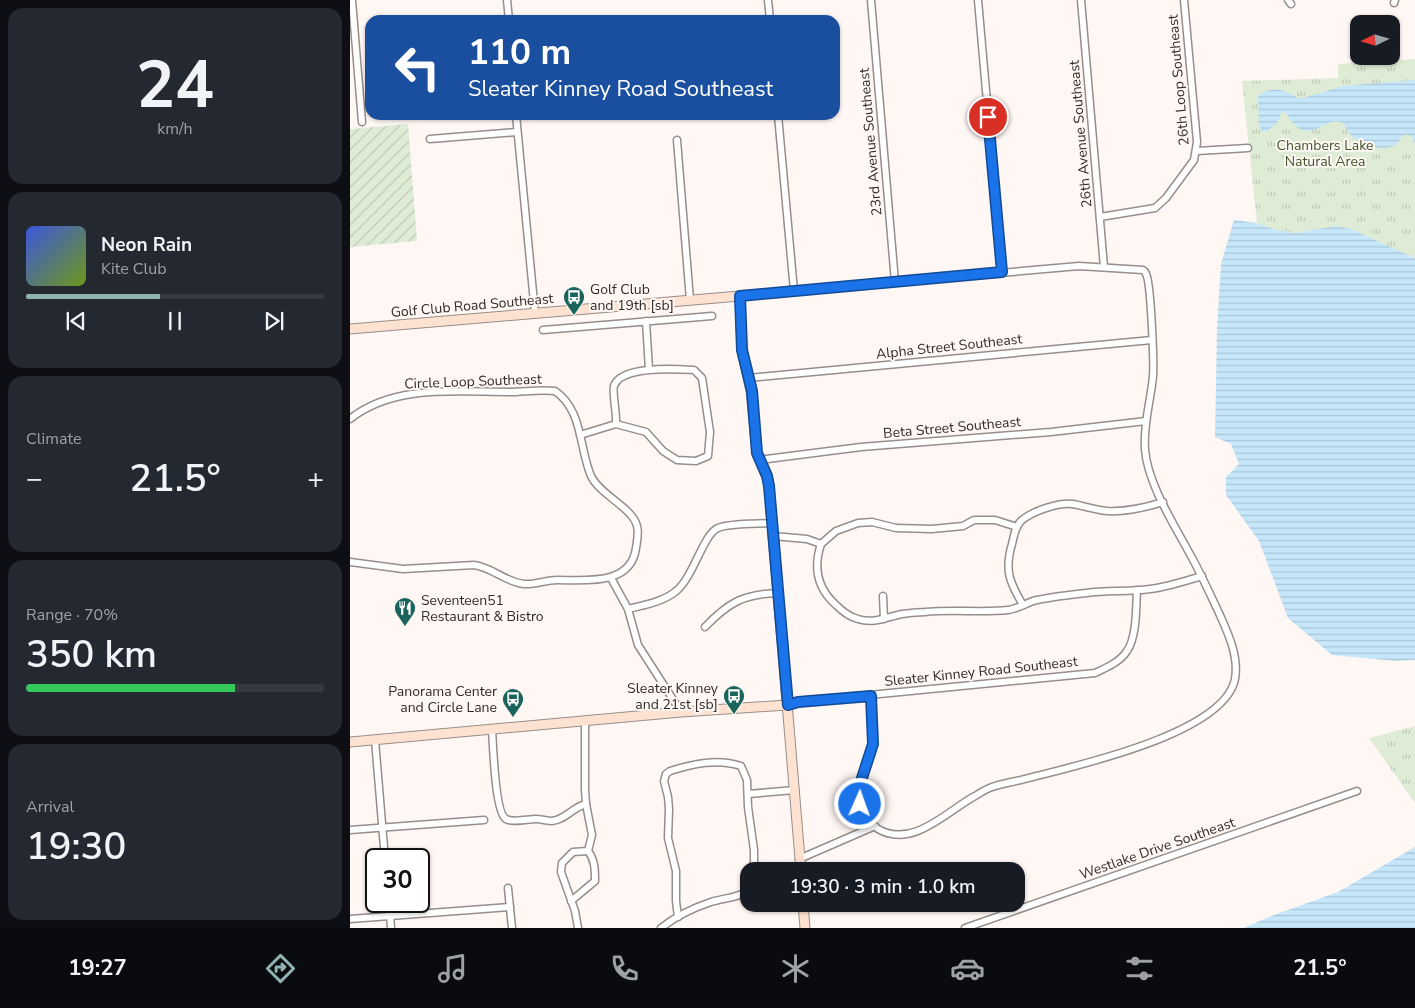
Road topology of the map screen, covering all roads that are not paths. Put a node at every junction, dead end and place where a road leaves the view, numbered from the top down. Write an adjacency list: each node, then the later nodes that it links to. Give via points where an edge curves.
1 (352, 0): 12 (street)
2 (507, 0): 8 (street)
3 (768, 0): 9 (street)
4 (871, 0): 21 (street, 23rd Avenue Southeast)
5 (978, 0): 20 (street)
6 (1081, 0): 18 (street, 26th Avenue Southeast)
7 (1184, 0): 17 (street, 26th Loop Southeast)
8 (508, 15)
9 (770, 15)
10 (516, 120): 13 (street)
11 (778, 120): 22 (street)
12 (362, 122)
13 (517, 132): 14 (street); 25 (street)
14 (430, 139)
15 (677, 140): 24 (street)
16 (1248, 148): 17 (street)
17 (1197, 151): 18 (street, 26th Loop Southeast, via 1181,180 1155,208)
18 (1100, 217): 19 (street, 26th Avenue Southeast)
19 (1104, 267): 20 (street, Golf Club Road Southeast); 30 (street, Golf Club Road Southeast, via 1143,270 1147,274)
20 (1002, 272): 21 (street, Golf Club Road Southeast)
21 (894, 282): 22 (street, Golf Club Road Southeast)
22 (794, 291): 23 (street, Golf Club Road Southeast)
23 (740, 296): 24 (street, Golf Club Road Southeast); 32 (street, via 742,350)
24 (690, 300): 25 (street, Golf Club Road Southeast)
25 (535, 313): 28 (street, Golf Club Road Southeast)
26 (712, 316): 27 (street)
27 (646, 321): 29 (street); 31 (street)
28 (350, 329)
29 (543, 330)
30 (1152, 340): 32 (street, Alpha Street Southeast); 34 (street, via 1153,377)
31 (649, 370): 35 (street, via 635,371 614,384); 35 (street, via 694,370 702,378 710,432 708,456 696,461 677,460 663,451 646,432)
32 (749, 378): 37 (street)
33 (350, 418): 36 (street, Circle Loop Southeast, via 378,402 399,396 546,390 555,391 563,397 573,412)
34 (1146, 421): 37 (street, Beta Street Southeast); 38 (street, via 1145,457)
35 (616, 424): 36 (street)
36 (580, 435): 45 (street, Circle Loop Southeast, via 592,477 637,524 635,554 629,567)
37 (759, 460): 39 (street, via 767,476)
38 (1163, 502): 40 (street, via 1141,509 1107,511 1060,504 1034,514); 44 (street)
39 (772, 523): 41 (street); 50 (street, via 715,529 676,592 664,599)
40 (1017, 527): 42 (street, via 995,520 974,520 963,526 932,529 858,523 836,531); 49 (street, via 1008,566 1009,577)
41 (773, 536): 42 (street, via 807,539); 47 (street)
42 (821, 544): 51 (street, via 817,555 818,578 830,600 856,619 872,622)
43 (350, 562): 45 (street, via 403,569 483,566 524,584)
44 (1202, 576): 46 (street); 65 (street, via 1224,624 1236,664 1234,681 1219,705 1194,723 1132,749 993,787 917,832 890,833)
45 (611, 578): 50 (street)
46 (1137, 590): 49 (street, via 1110,590); 53 (street, Sleater Kinney Road Southeast, via 1133,636 1127,651 1095,674)
47 (778, 593): 52 (street, via 739,599); 54 (street)
48 (883, 596): 51 (street)
49 (1024, 605): 51 (street, via 1011,610 924,612)
50 (628, 609): 55 (street, via 638,645)
51 (884, 619)
52 (705, 627)
53 (871, 696): 54 (street, Sleater Kinney Road Southeast); 65 (street, via 873,744 859,793 860,804)
54 (788, 705): 55 (street, Sleater Kinney Road Southeast); 60 (street)
55 (681, 712): 56 (street, Sleater Kinney Road Southeast)
56 (585, 721): 57 (street, Sleater Kinney Road Southeast); 63 (street)
57 (492, 729): 58 (street, Sleater Kinney Road Southeast); 63 (street, via 501,814 508,821 552,821)
58 (375, 740): 59 (street, Sleater Kinney Road Southeast); 66 (street)
59 (350, 742)
60 (795, 790): 62 (street); 70 (street)
61 (1357, 791): 86 (street, Westlake Drive Southeast)
62 (748, 794): 71 (street); 79 (street, via 741,766 728,762 690,765 666,774 668,838 676,871)
63 (586, 804): 69 (street, via 592,835)
64 (484, 820): 66 (street)
65 (874, 826): 70 (street)
66 (383, 828): 67 (street); 68 (street)
67 (350, 830)
68 (384, 848)
69 (588, 851): 75 (street, via 592,856 595,881); 75 (street, via 573,852 562,863 561,872)
70 (799, 859): 72 (street)
71 (754, 862)
72 (799, 862)
73 (508, 888): 76 (street)
74 (740, 895): 79 (street, via 708,903)
75 (571, 901): 83 (street)
76 (510, 907): 78 (street); 82 (street)
77 (804, 912): 85 (street)
78 (390, 915): 80 (street); 81 (street)
79 (678, 917): 84 (street)
80 (350, 919)
81 (391, 928)
82 (512, 928)
83 (578, 928)
84 (660, 928)
85 (806, 928)
86 (965, 928)

